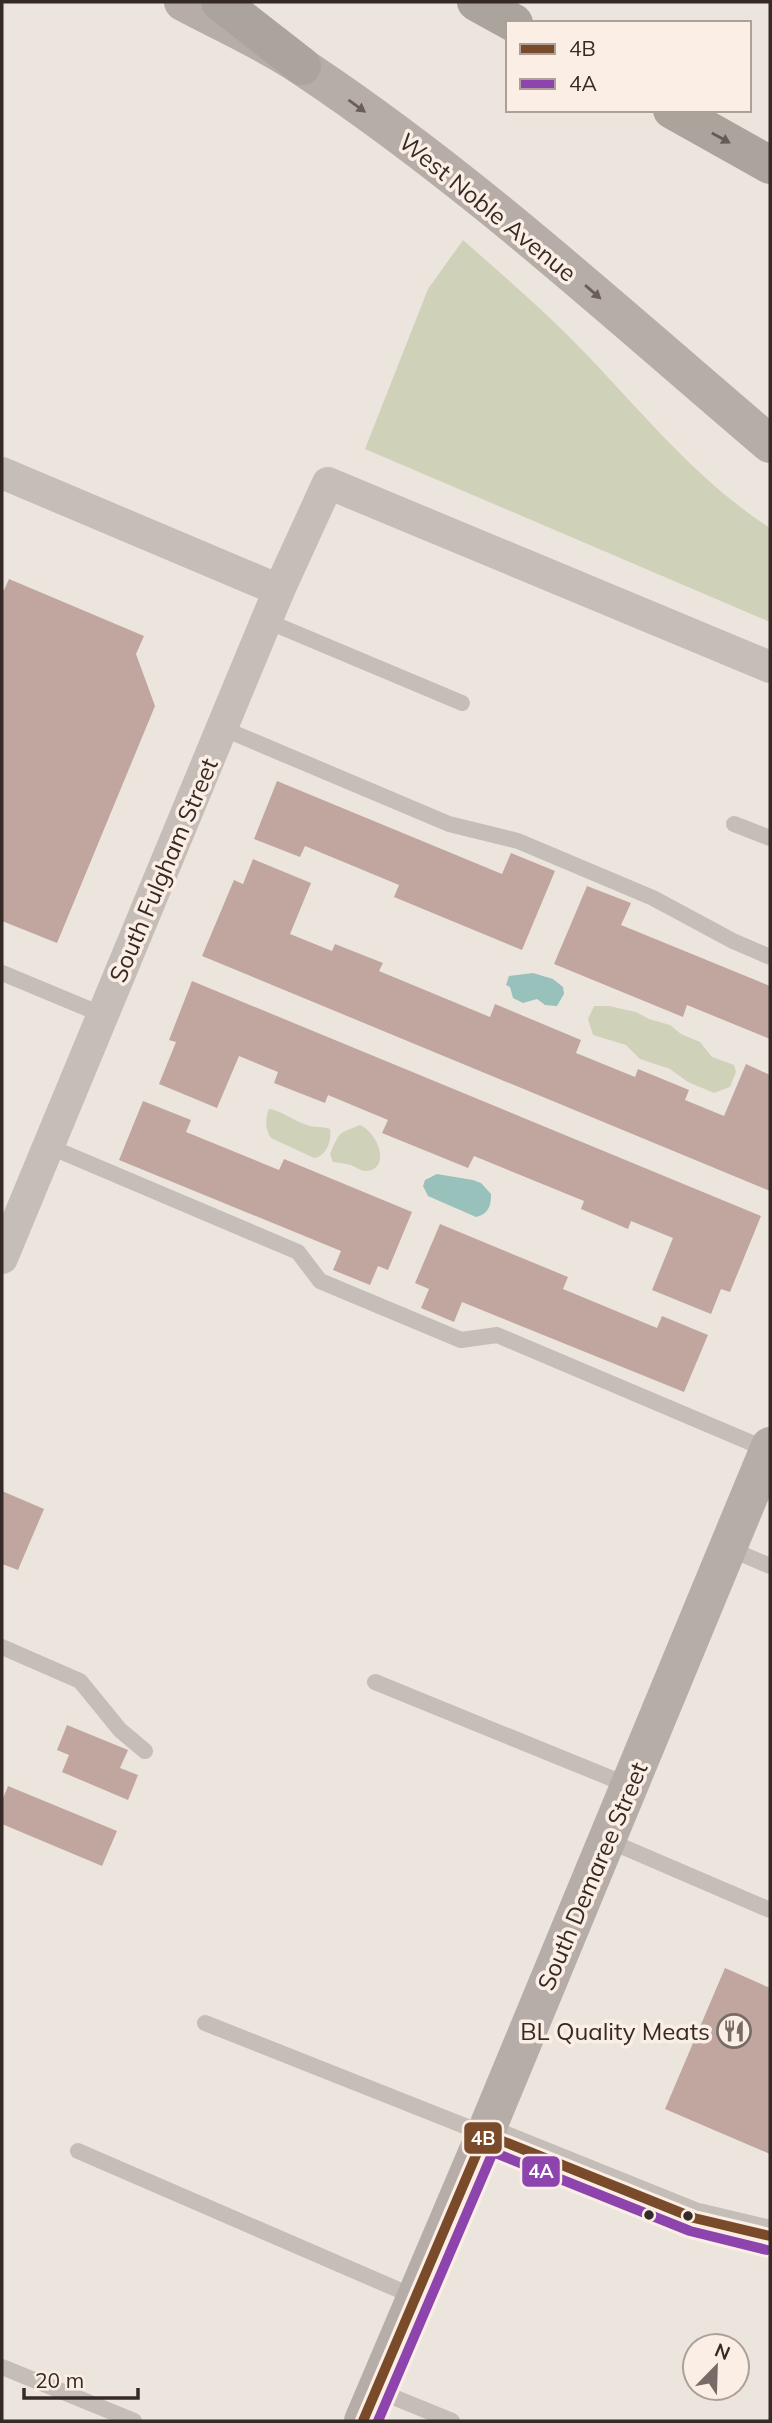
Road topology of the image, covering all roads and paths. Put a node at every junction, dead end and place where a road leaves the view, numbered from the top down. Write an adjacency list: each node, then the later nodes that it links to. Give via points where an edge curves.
1 (183, 2): 5 (main road, West Noble Avenue)
2 (220, 2): 5 (highway)
3 (476, 2): 4 (highway)
4 (510, 21)
5 (302, 66): 8 (main road, West Noble Avenue, one-way to 8, via 525,233)
6 (675, 112): 7 (highway, one-way to 7)
7 (770, 165)
8 (770, 444)
9 (2, 473): 10 (street)
10 (279, 590): 11 (street, South Fulgham Street); 12 (street, South Fulgham Street, via 328,483)
11 (267, 621): 13 (lane); 14 (street, South Fulgham Street)
12 (770, 667)
13 (463, 704)
14 (222, 729): 17 (lane, via 449,824 518,841 653,898); 19 (street, South Fulgham Street)
15 (734, 824): 16 (lane)
16 (770, 838)
17 (770, 957)
18 (2, 973): 19 (lane)
19 (103, 1015): 20 (street, South Fulgham Street)
20 (48, 1146): 21 (street, South Fulgham Street); 22 (lane, via 298,1252 320,1281 461,1340 497,1335)
21 (2, 1258)
22 (769, 1448): 23 (main road, South Demaree Street)
23 (728, 1548): 24 (lane); 28 (main road, South Demaree Street)
24 (770, 1566)
25 (2, 1647): 27 (lane, via 80,1681)
26 (375, 1682): 28 (lane)
27 (145, 1751)
28 (630, 1786): 29 (main road, South Demaree Street)
29 (607, 1840): 30 (lane); 32 (main road, South Demaree Street)
30 (769, 1907)
31 (205, 2023): 32 (lane)
32 (485, 2134): 34 (street, via 694,2218); 35 (main road, South Demaree Street)
33 (78, 2151): 35 (lane)
34 (770, 2236)
35 (415, 2297): 37 (main road, South Demaree Street)
36 (2, 2367): 38 (lane)
37 (370, 2405): 39 (lane)
38 (134, 2421)
39 (452, 2421)

